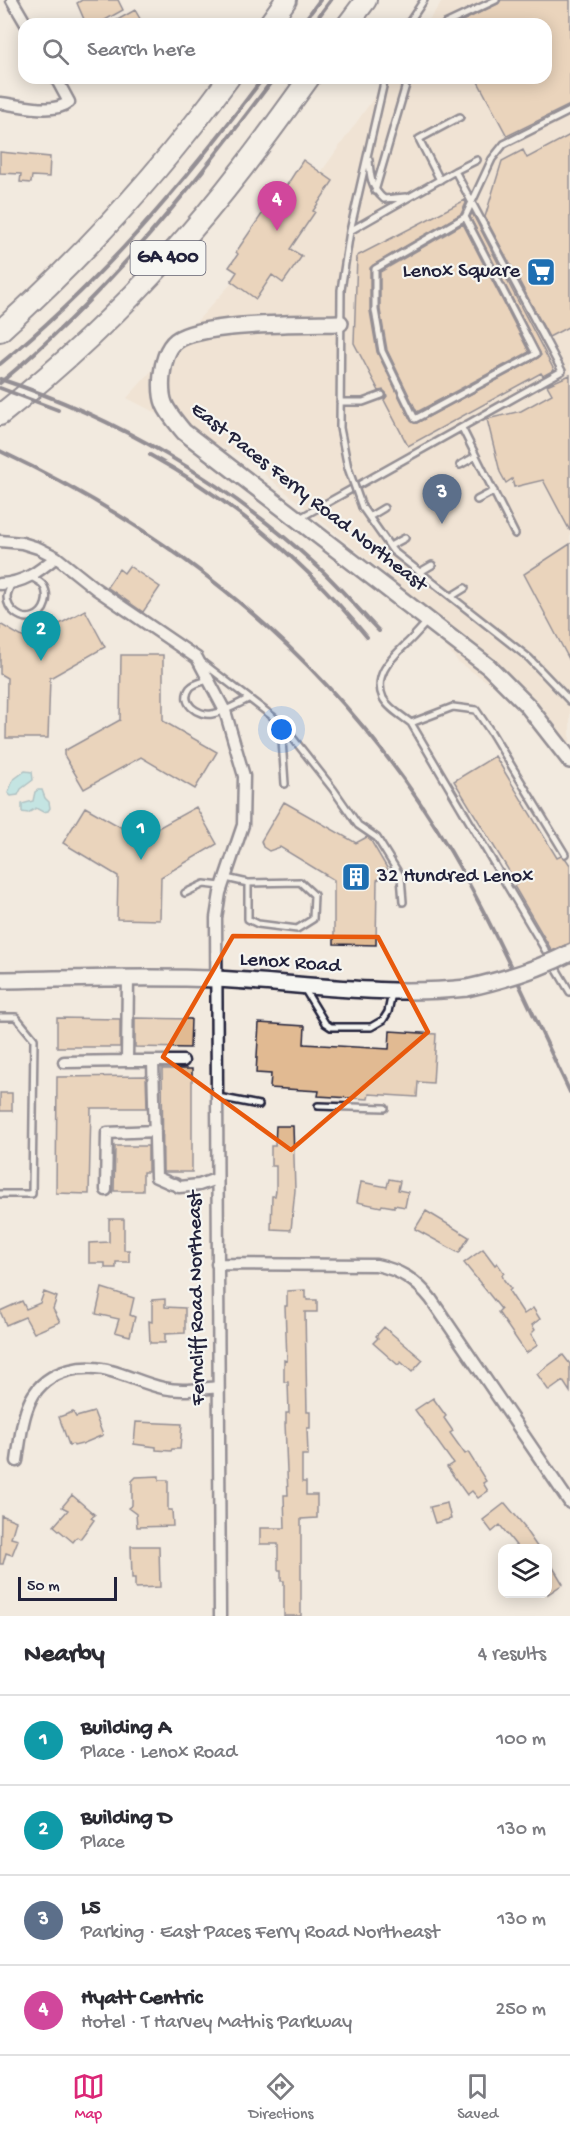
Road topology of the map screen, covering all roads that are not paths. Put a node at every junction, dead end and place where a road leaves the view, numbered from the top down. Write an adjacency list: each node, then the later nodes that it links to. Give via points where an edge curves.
1 (12, 0): 6 (street)
2 (286, 0): 7 (highway)
3 (366, 0): 8 (highway)
4 (423, 0): 9 (lane)
5 (496, 0): 10 (lane)
6 (22, 18)
7 (273, 18)
8 (352, 18)
9 (411, 18)
10 (458, 18)
11 (59, 84): 16 (street, via 69,102 58,108)
12 (224, 84): 28 (highway, GA 400, via 125,209)
13 (305, 84): 31 (highway, GA 400, via 235,179 173,253 79,347)
14 (384, 84): 19 (lane)
15 (406, 84): 23 (lane)
16 (0, 103)
17 (570, 111): 25 (lane, via 504,144 492,159)
18 (460, 117): 22 (lane, via 419,139)
19 (369, 150): 23 (lane, via 369,175); 26 (lane)
20 (477, 160): 21 (lane)
21 (455, 171): 22 (lane); 32 (lane, via 562,371)
22 (440, 180): 24 (lane)
23 (375, 191): 24 (lane, via 384,199)
24 (413, 195): 26 (lane)
25 (465, 217): 25 (lane, via 375,269 375,310 382,351 415,419 536,354)
26 (350, 231): 27 (lane)
27 (340, 323): 30 (lane); 39 (street, East Paces Ferry Road Northeast, via 199,331 176,341 163,366 160,393 167,411 184,432)
28 (0, 331)
29 (382, 395): 30 (lane, via 363,402)
30 (340, 402): 38 (lane, bridge, via 340,428 348,468)
31 (0, 415)
32 (462, 428): 33 (lane); 39 (lane)
33 (476, 456): 34 (lane); 35 (lane)
34 (460, 465)
35 (494, 491): 36 (lane); 40 (lane)
36 (477, 500)
37 (384, 508): 38 (lane)
38 (369, 517): 43 (lane)
39 (298, 519): 52 (street, East Paces Ferry Road Northeast)
40 (516, 534)
41 (405, 538): 43 (lane)
42 (0, 541): 44 (street, via 21,543)
43 (390, 546): 46 (lane)
44 (56, 557): 47 (street); 53 (street)
45 (432, 565): 46 (lane)
46 (420, 572): 51 (lane)
47 (31, 577): 49 (street); 49 (lane, via 42,584 47,596 44,609 33,617 20,616 10,608 7,596)
48 (0, 584): 49 (street)
49 (12, 584)
50 (465, 588): 51 (lane)
51 (452, 596): 55 (lane)
52 (429, 620): 60 (lane, via 382,673 383,698); 61 (street, East Paces Ferry Road Northeast, via 489,667)
53 (197, 658): 54 (street, Ferncliff Road Northeast); 56 (lane)
54 (208, 680): 58 (street, Ferncliff Road Northeast); 58 (lane, via 189,689 189,705 199,713)
55 (568, 695): 57 (lane)
56 (248, 699): 58 (lane); 59 (lane)
57 (570, 701)
58 (225, 711): 64 (street, Ferncliff Road Northeast, via 244,776 243,825)
59 (281, 723): 62 (lane); 67 (lane, via 358,825 377,838 401,877)
60 (411, 723): 63 (lane, via 453,707 476,710); 74 (lane)
61 (570, 760)
62 (285, 784)
63 (565, 854)
64 (225, 882): 65 (lane); 66 (lane, via 204,884); 70 (street, Ferncliff Road Northeast, via 216,918)
65 (248, 883): 65 (lane, via 300,882 314,895 314,919 297,928 258,924 248,918)
66 (185, 893)
67 (403, 902)
68 (570, 953): 73 (street, Lenox Road, bridge, via 509,978 467,988)
69 (128, 978): 70 (street, Lenox Road); 71 (street, Lenox Road); 76 (street)
70 (215, 979): 72 (street, Lenox Road); 80 (street, Ferncliff Road Northeast)
71 (0, 980)
72 (303, 986): 73 (street, Lenox Road); 73 (lane, via 331,1027 371,1027 388,1012)
73 (393, 992)
74 (570, 992)
75 (0, 1017): 87 (lane, via 16,1017 34,1039 32,1194)
76 (127, 1061): 77 (street); 78 (street)
77 (153, 1061): 79 (street); 84 (street)
78 (64, 1062)
79 (183, 1062)
80 (216, 1097): 81 (lane); 85 (street, Ferncliff Road Northeast)
81 (259, 1105)
82 (318, 1106): 83 (lane)
83 (385, 1108)
84 (154, 1131): 85 (street, via 156,1177 175,1184); 86 (street, via 107,1132)
85 (216, 1174): 88 (street, Ferncliff Road Northeast)
86 (106, 1190)
87 (0, 1194)
88 (217, 1264): 89 (street, Ferncliff Road Northeast); 91 (street, via 376,1265 413,1280 431,1299)
89 (218, 1387): 90 (street, via 166,1389 110,1370 77,1368 55,1373 30,1399); 92 (street, Ferncliff Road Northeast)
90 (17, 1461)
91 (570, 1503)
92 (220, 1616)

